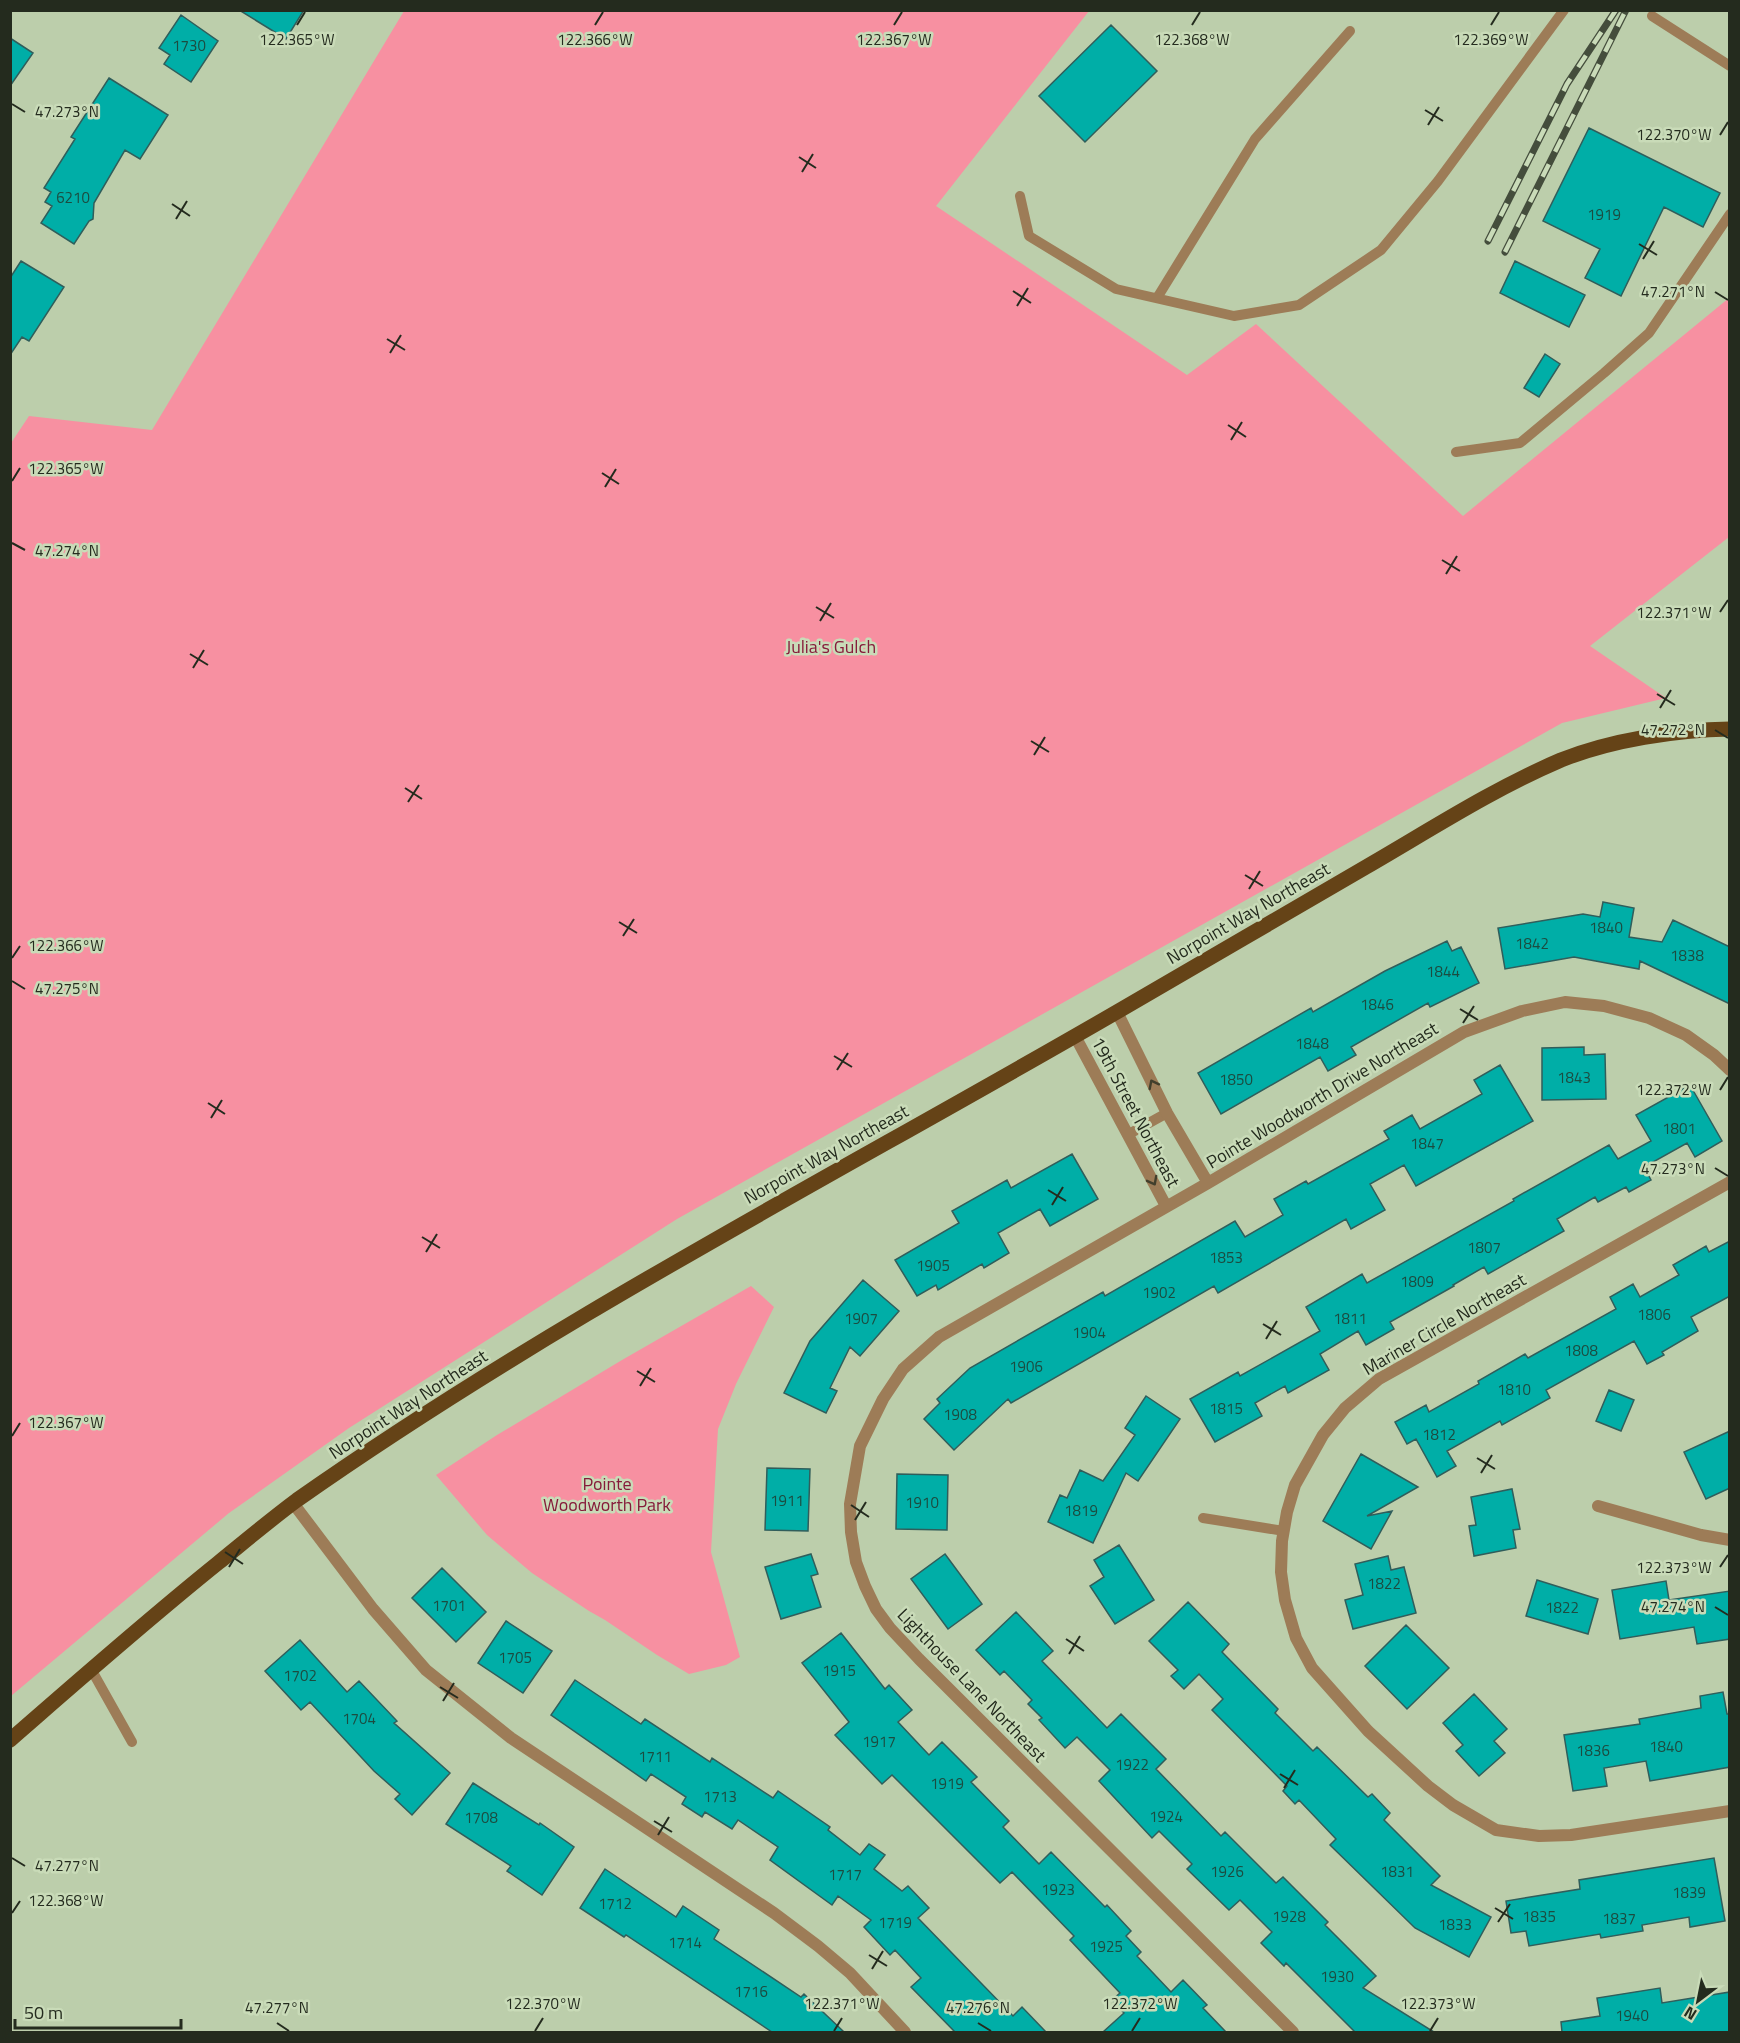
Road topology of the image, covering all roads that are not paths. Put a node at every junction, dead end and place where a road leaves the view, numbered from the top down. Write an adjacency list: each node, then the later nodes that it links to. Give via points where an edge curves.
1 (1563, 10): 7 (lane, via 1438,181 1381,250 1299,305 1234,316)
2 (1652, 16): 4 (lane)
3 (1350, 31): 7 (lane, via 1255,139)
4 (1730, 66)
5 (1020, 196): 7 (lane, via 1029,236 1116,289)
6 (1730, 214): 8 (lane, via 1649,333 1604,373 1520,443)
7 (1157, 298)
8 (1456, 452)
9 (1730, 729): 10 (main road, Norpoint Way Northeast, via 1645,738 1562,760 1481,800)
10 (1117, 1012): 11 (main road, Norpoint Way Northeast); 13 (street, 19th Street Northeast, one-way to 10)
11 (1075, 1036): 14 (street, 19th Street Northeast); 18 (main road, Norpoint Way Northeast, via 620,1294 449,1397)
12 (1730, 1070): 16 (street, Pointe Woodworth Drive Northeast, via 1686,1035 1649,1018 1604,1006 1565,1002 1522,1011 1464,1032)
13 (1167, 1113): 14 (lane); 16 (street, 19th Street Northeast)
14 (1128, 1134): 17 (street, 19th Street Northeast, one-way to 17)
15 (1730, 1182): 21 (street, Mariner Circle Northeast, via 1379,1380 1345,1408 1323,1435 1296,1485)
16 (1208, 1183): 17 (street, Pointe Woodworth Drive Northeast)
17 (1166, 1206): 28 (street, Lighthouse Lane Northeast, via 939,1337 903,1369 860,1446 850,1504 851,1532 865,1586 890,1628)
18 (293, 1503): 23 (main road, Norpoint Way Northeast); 27 (street, via 373,1610 426,1670 511,1738 818,1946 850,1973)
19 (1598, 1506): 22 (street)
20 (1203, 1518): 21 (lane)
21 (1284, 1531): 26 (street, Mariner Circle Northeast, via 1281,1572 1285,1600 1296,1638 1312,1668 1368,1731 1453,1805 1496,1830 1539,1836 1571,1835)
22 (1730, 1540)
23 (91, 1669): 24 (main road, Norpoint Way Northeast); 25 (lane)
24 (10, 1740)
25 (132, 1742)
26 (1730, 1811)
27 (905, 2032)
28 (1293, 2032)

